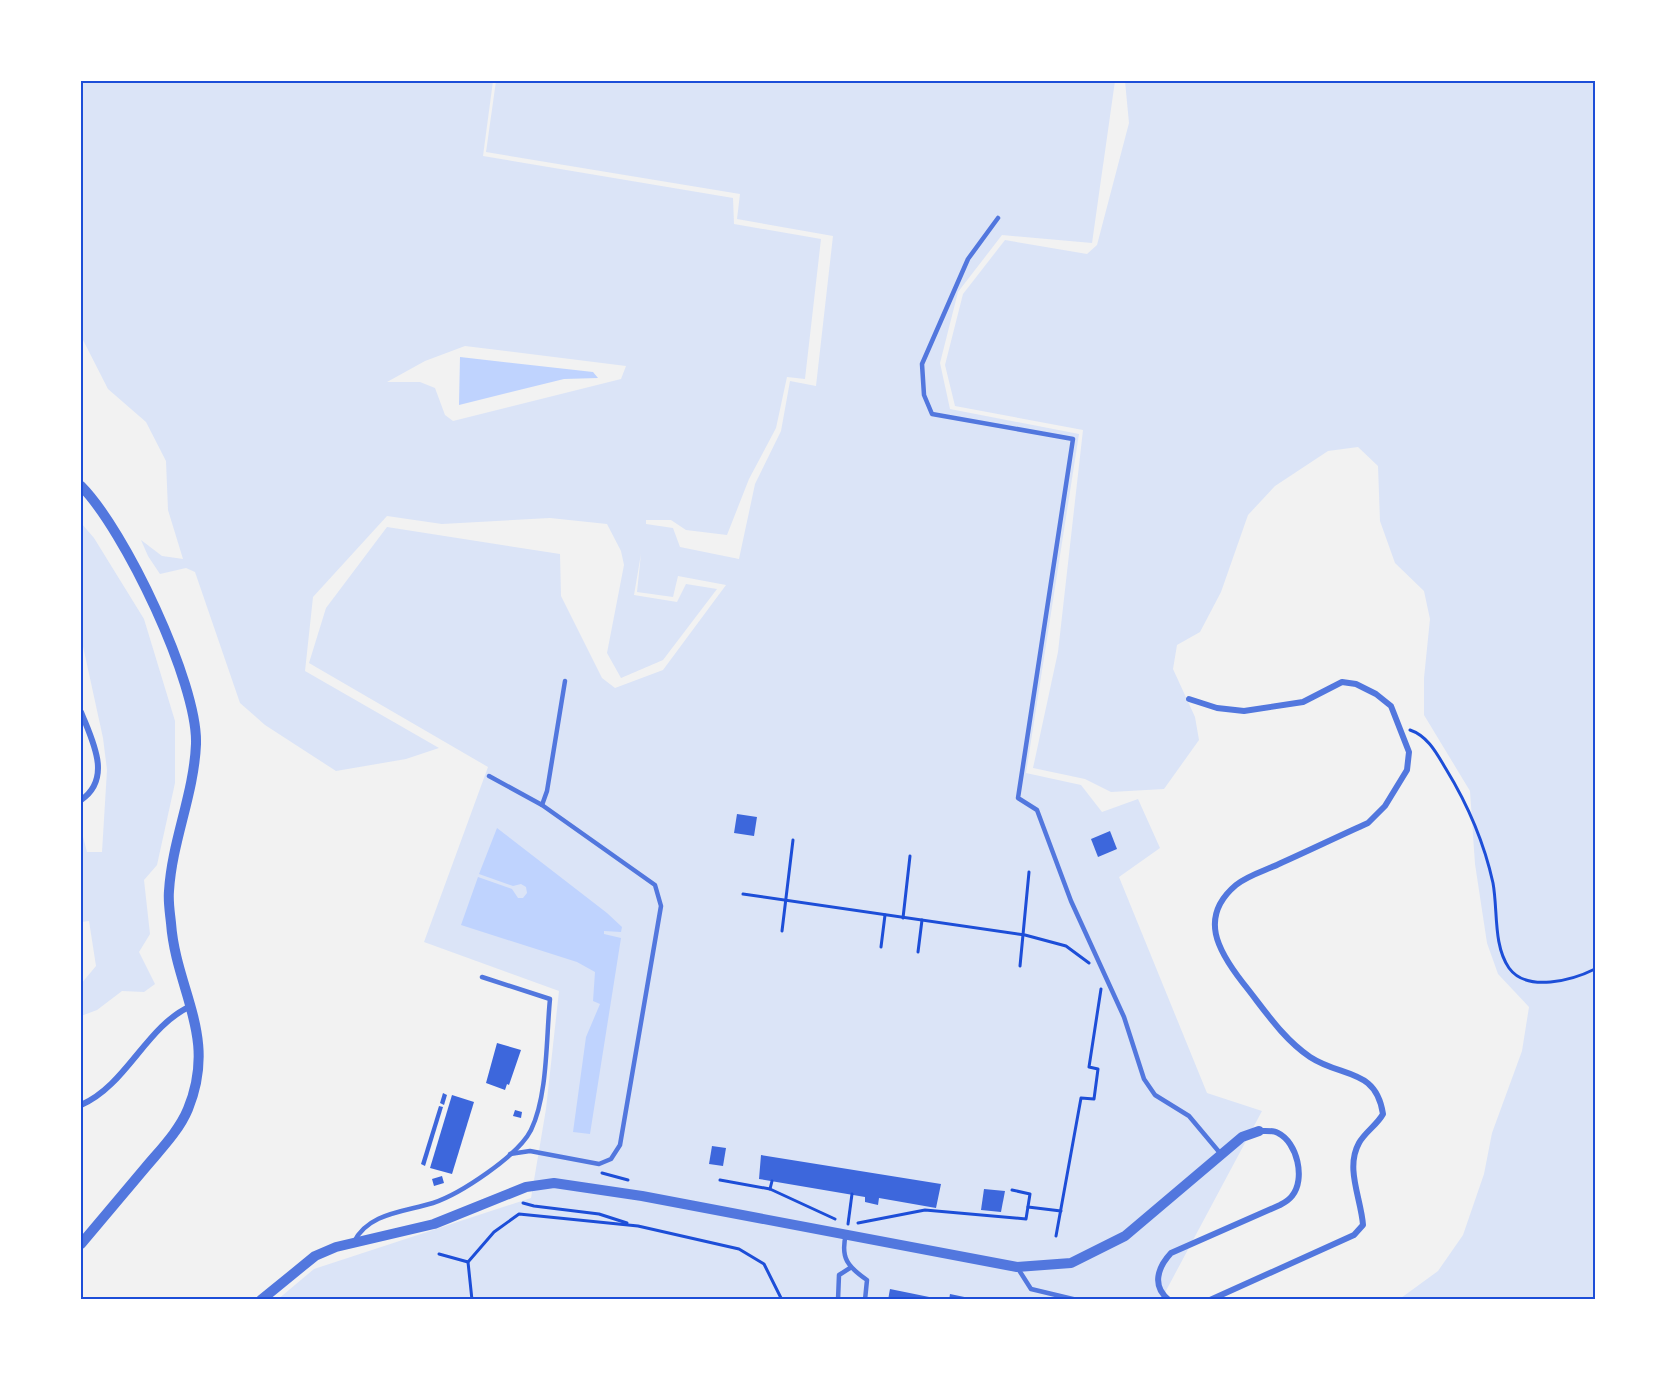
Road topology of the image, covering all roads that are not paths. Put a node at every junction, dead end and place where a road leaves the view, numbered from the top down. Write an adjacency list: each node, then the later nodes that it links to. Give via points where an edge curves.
1 (998, 218): 14 (lane, via 968,259 922,364 924,395 932,414 1073,439 1018,798 1037,810 1071,901 1124,1017 1144,1079 1155,1095 1189,1116)
2 (81, 486): 10 (street, via 113,527 135,565 189,697 196,742 191,788 169,892 172,933)
3 (565, 681): 8 (lane)
4 (1189, 699): 25 (street, via 1244,711 1303,702 1342,682 1356,684 1391,706 1409,752 1407,770 1385,806 1368,823 1238,883 1220,901 1216,939 1224,959 1291,1044 1313,1059 1373,1085 1383,1114 1377,1126 1360,1141 1353,1158 1363,1225 1354,1235)
5 (81, 712): 7 (street, via 97,749 98,772 91,793)
6 (489, 776): 8 (lane)
7 (81, 800)
8 (542, 805): 13 (lane, via 654,885 661,906 620,1145 611,1158 599,1164 530,1151)
9 (482, 977): 13 (lane, via 550,999 537,1117)
10 (192, 1006): 11 (street, via 168,1022 107,1088); 17 (street, via 198,1029 198,1073 188,1110 170,1139)
11 (81, 1105)
12 (1259, 1131): 14 (street, via 1242,1137); 24 (street, via 1276,1132 1289,1141 1299,1169 1292,1197 1171,1252 1158,1273 1159,1286)
13 (510, 1154): 16 (lane, via 463,1188 435,1202 375,1220 360,1229)
14 (1222, 1155): 18 (street, via 1125,1236 1071,1263)
15 (847, 1230): 16 (street, via 554,1183 526,1187 434,1224); 18 (street); 19 (lane, via 843,1246)
16 (354, 1242): 20 (street, via 315,1256)
17 (81, 1245)
18 (1017, 1267): 23 (lane, via 1031,1289)
19 (849, 1268): 21 (lane, via 840,1275); 22 (lane, via 867,1280)
20 (261, 1300)
21 (838, 1300)
22 (865, 1300)
23 (1077, 1300)
24 (1169, 1300)
25 (1210, 1300)

